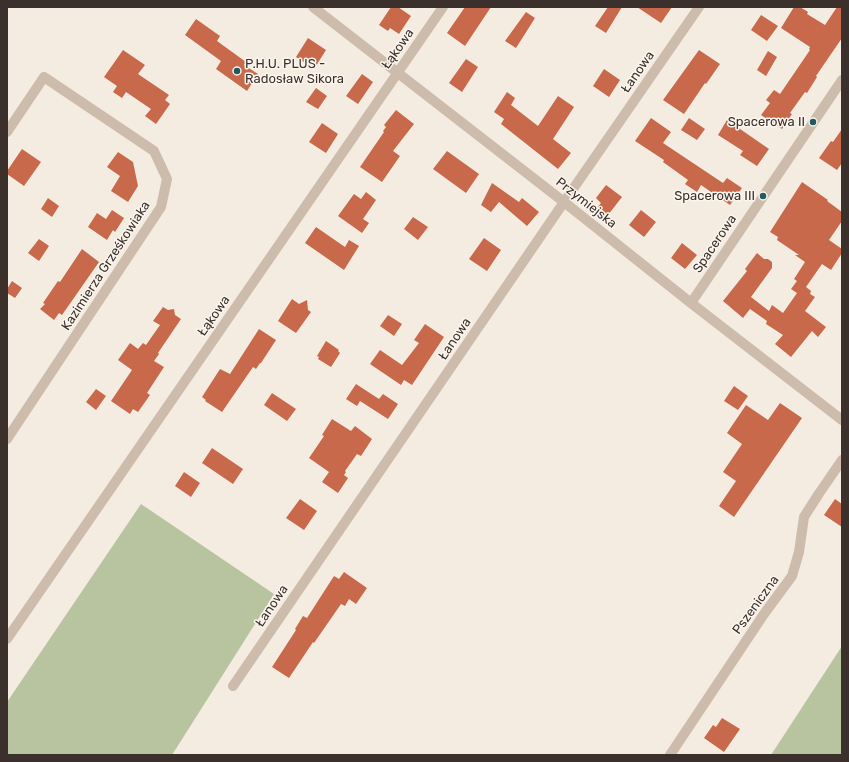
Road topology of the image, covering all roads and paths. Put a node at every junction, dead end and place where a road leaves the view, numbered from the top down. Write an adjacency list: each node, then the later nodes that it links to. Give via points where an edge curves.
1 (313, 7): 4 (street, Przymiejska)
2 (443, 7): 4 (street, Łąkowa)
3 (699, 7): 7 (street, Łanowa)
4 (398, 72): 7 (street, Przymiejska); 12 (street, Łąkowa)
5 (842, 80): 8 (street, Spacerowa)
6 (7, 132): 10 (street, Kazimierza Grześkowiaka, via 44,77 154,151 167,179 161,207)
7 (564, 202): 8 (street, Przymiejska); 13 (street, Łanowa)
8 (691, 303): 9 (street, Przymiejska)
9 (842, 420)
10 (7, 439)
11 (842, 460): 14 (street, Pszeniczna, via 804,517 799,552 792,576)
12 (7, 639)
13 (233, 686)
14 (670, 755)

